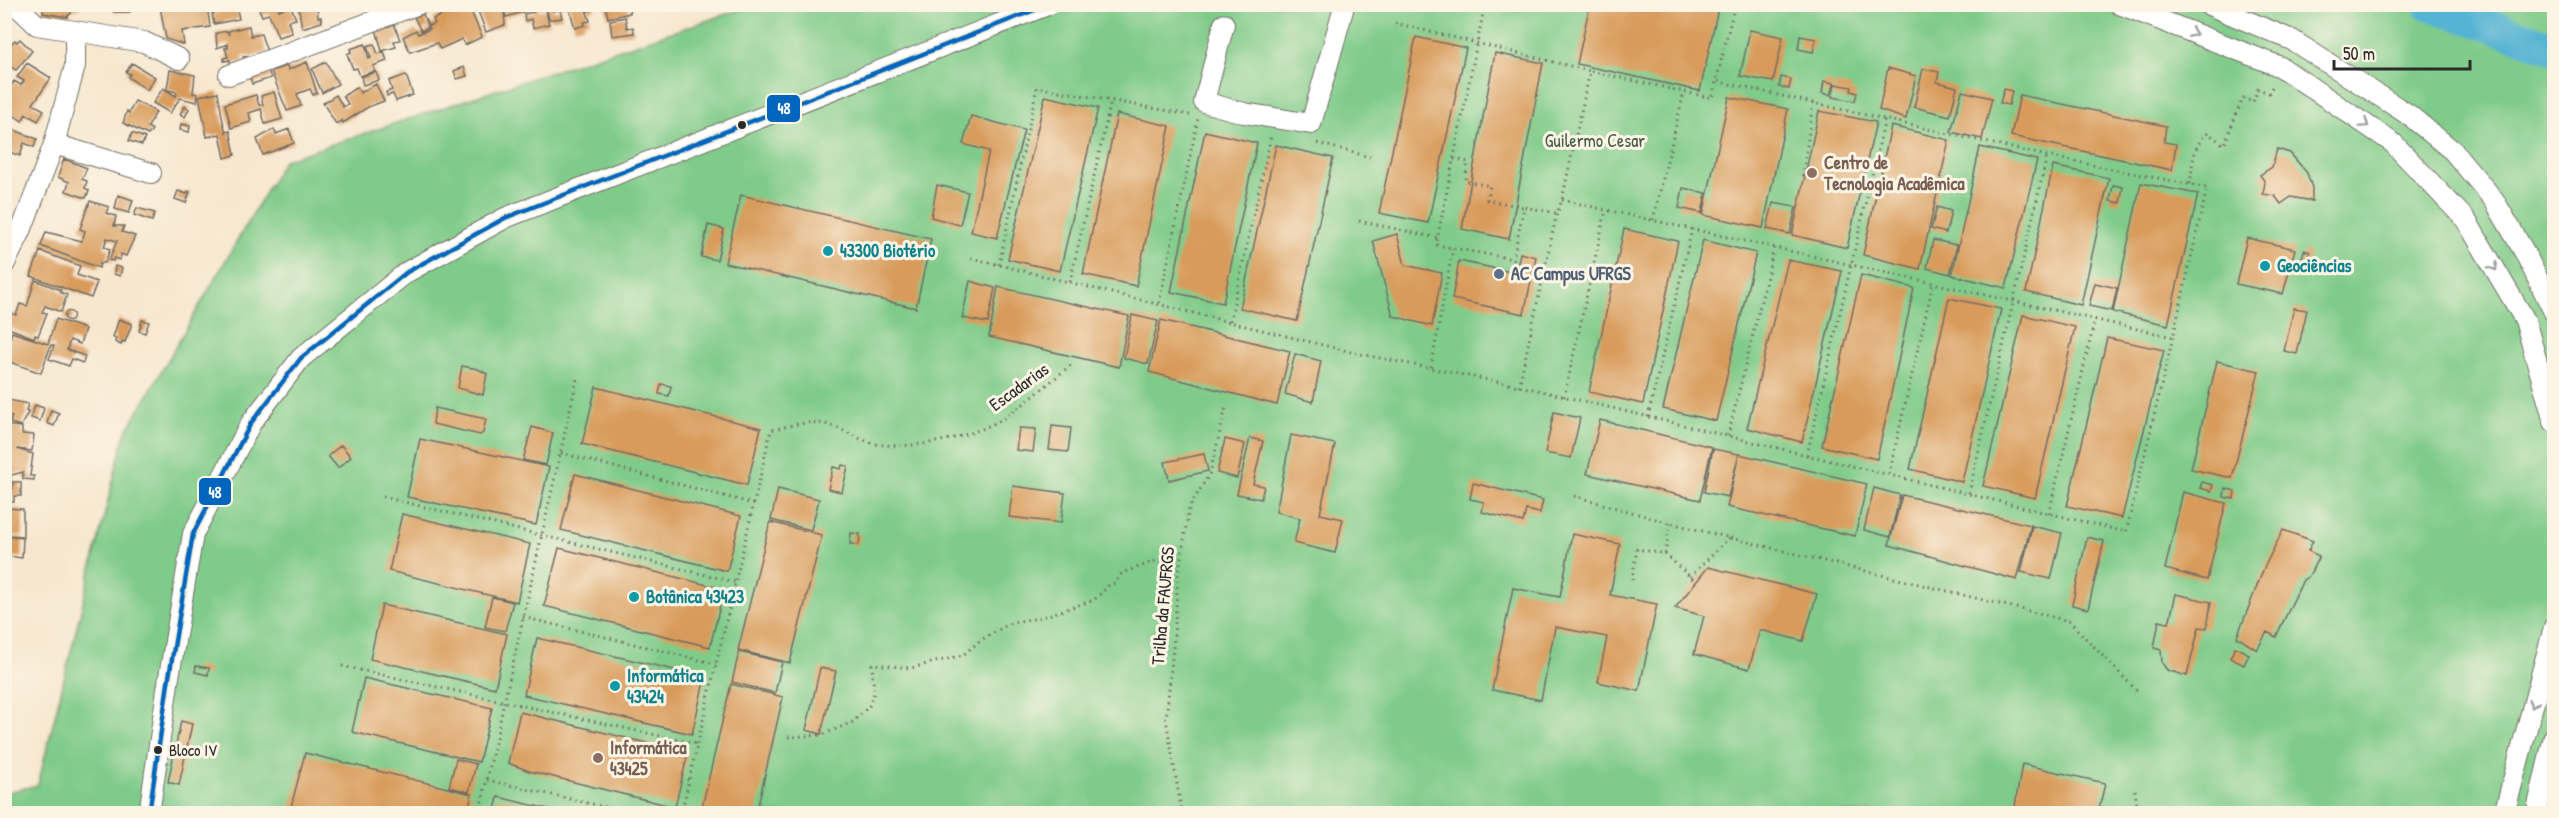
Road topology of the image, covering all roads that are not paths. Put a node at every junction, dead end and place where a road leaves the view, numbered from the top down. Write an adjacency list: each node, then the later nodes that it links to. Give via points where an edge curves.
1 (15, 4): 8 (street, via 37,25)
2 (419, 4): 10 (street)
3 (1050, 4): 18 (street, via 505,219 407,272 301,358 251,423 193,534)
4 (2119, 4): 15 (street, one-way to 15, via 2281,67 2393,143 2466,220 2525,320)
5 (2207, 4): 14 (street, via 2292,40 2409,115 2453,152 2494,200)
6 (1343, 10): 7 (street, via 1311,124 1204,102)
7 (1224, 24)
8 (75, 32): 9 (street, via 144,42); 11 (street, via 75,66)
9 (179, 59)
10 (229, 75)
11 (54, 144): 12 (street); 13 (street)
12 (151, 173)
13 (4, 265)
14 (2554, 312)
15 (2554, 422)
16 (2554, 627): 19 (street, one-way to 19)
17 (2554, 737): 20 (street)
18 (149, 813)
19 (2504, 813)
20 (2536, 813)

